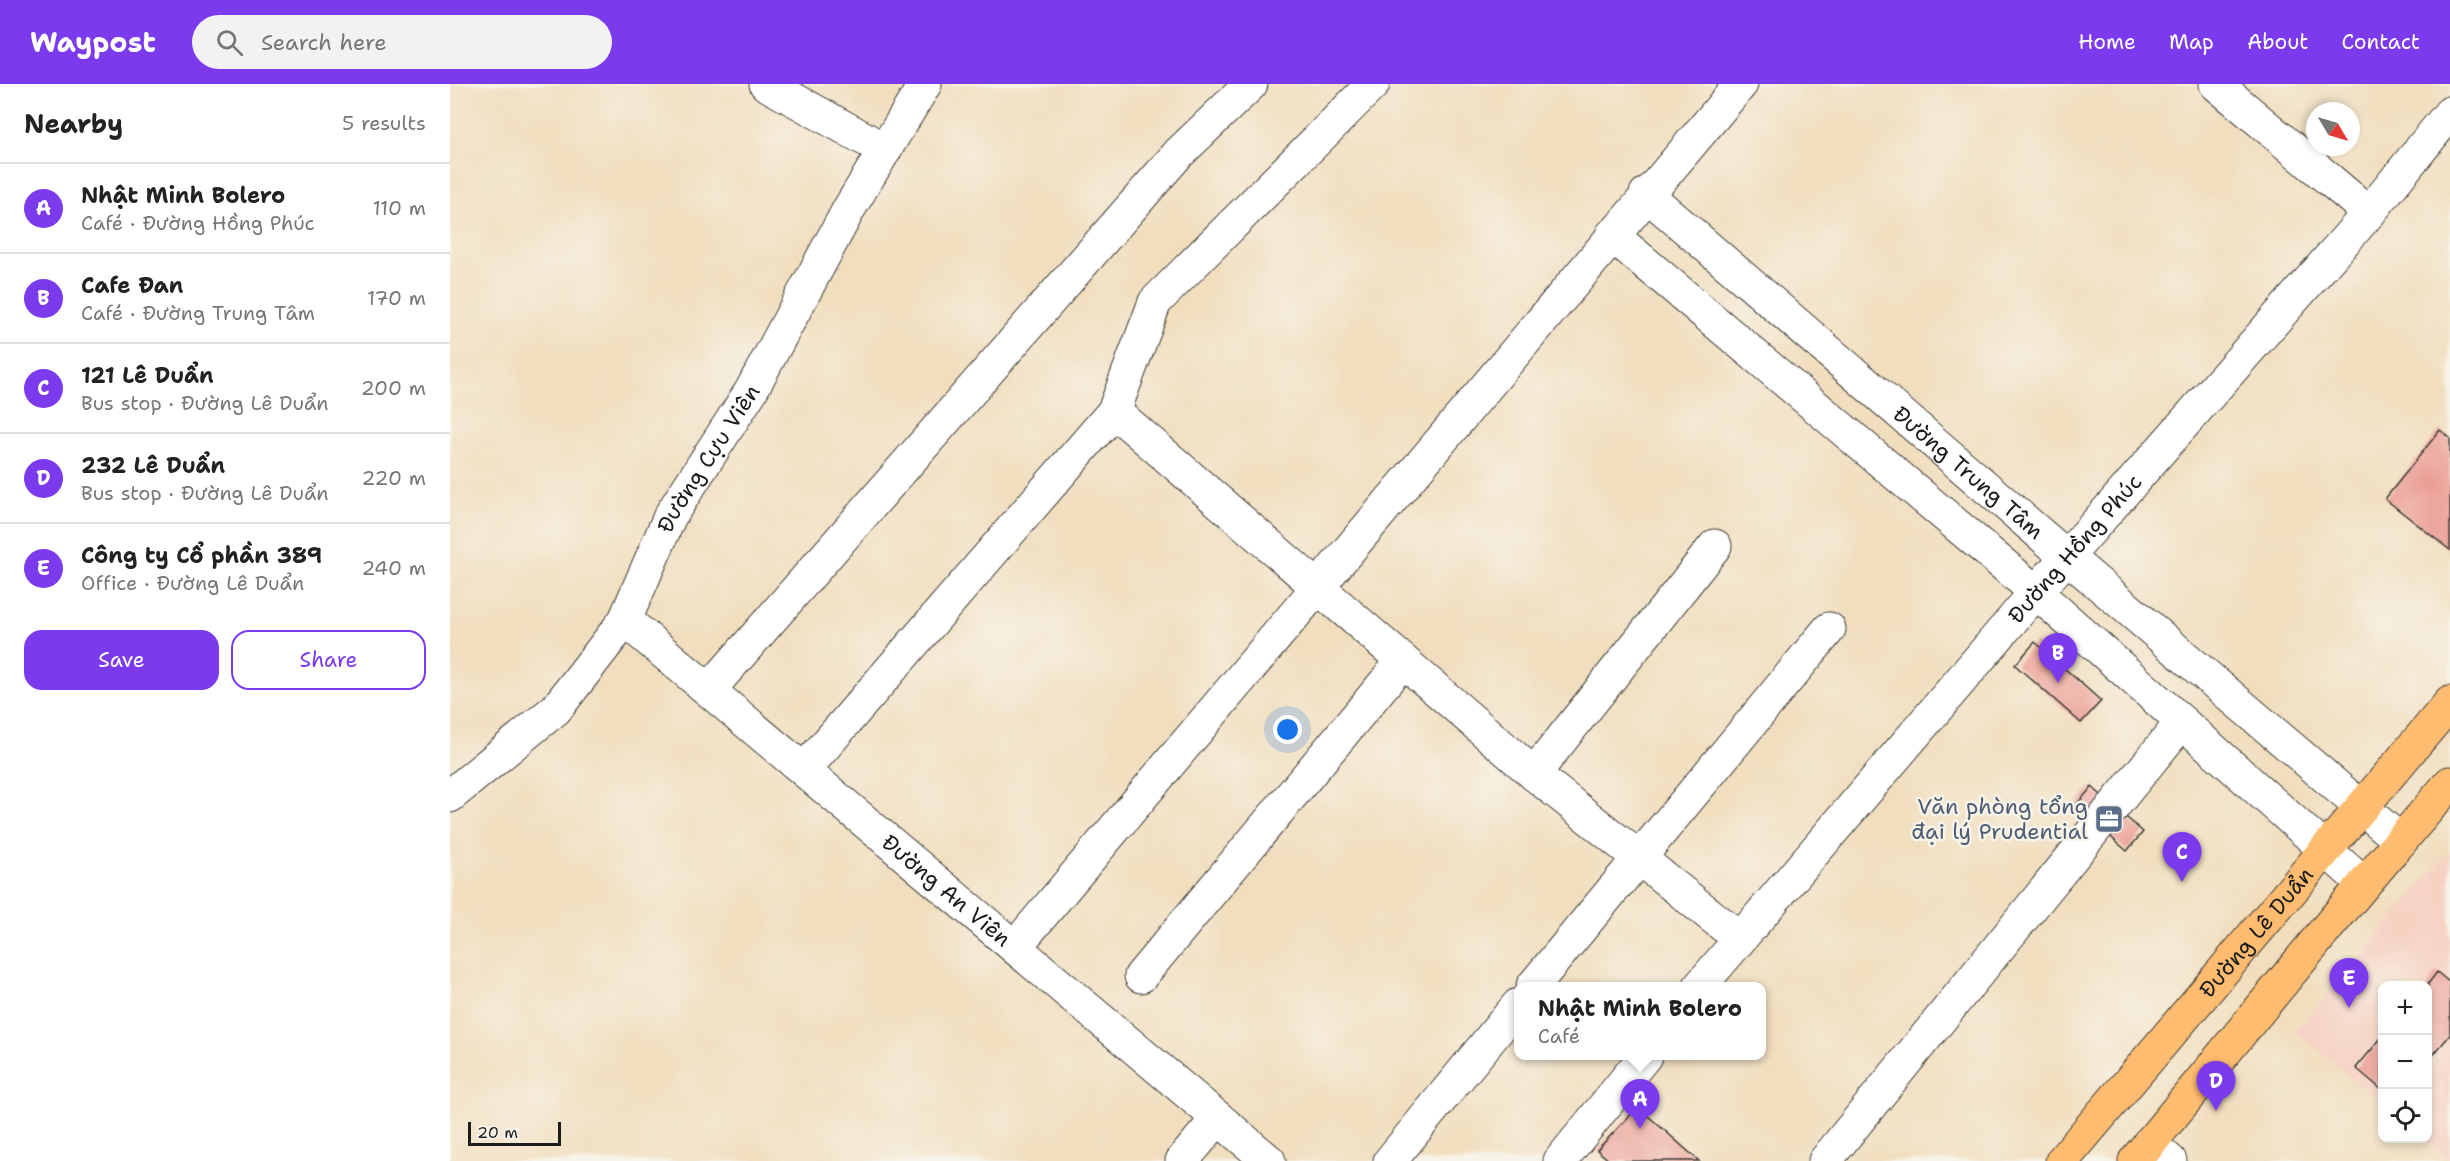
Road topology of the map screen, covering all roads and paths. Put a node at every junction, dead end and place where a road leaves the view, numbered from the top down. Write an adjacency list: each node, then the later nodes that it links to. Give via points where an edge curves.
1 (766, 84): 8 (street)
2 (925, 84): 8 (street, Đường Cựu Viên)
3 (1251, 84): 20 (street, via 1178,154)
4 (1373, 84): 12 (street, via 1155,302)
5 (1741, 84): 9 (street)
6 (2216, 84): 10 (street)
7 (2450, 113): 10 (street, Đường Hồng Phúc)
8 (885, 150): 17 (street, Đường Cựu Viên, via 751,391 670,516)
9 (1646, 194): 11 (street); 14 (street, Đường Trung Tâm)
10 (2369, 213): 14 (street, Đường Hồng Phúc)
11 (1612, 235): 15 (street); 16 (street, Đường Trung Tâm)
12 (1114, 411): 15 (street); 23 (street)
13 (1715, 546): 24 (street)
14 (2067, 557): 16 (street, Đường Hồng Phúc); 27 (street, Đường Trung Tâm)
15 (1318, 586): 19 (street); 33 (street)
16 (2036, 592): 22 (street, Đường Trung Tâm); 32 (street, Đường Hồng Phúc)
17 (626, 620): 20 (street, Đường An Viên); 26 (street, Đường Cựu Viên, via 556,709)
18 (1828, 629): 30 (street)
19 (1403, 662): 24 (street); 34 (street)
20 (709, 690): 23 (street, Đường An Viên)
21 (2450, 703): 27 (main road, Đường Lê Duẩn)
22 (2182, 722): 29 (street, Đường Trung Tâm); 45 (street)
23 (804, 770): 33 (street, Đường An Viên)
24 (1534, 774): 30 (street)
25 (2450, 783): 28 (main road)
26 (450, 796)
27 (2361, 806): 28 (street, Đường Trung Tâm); 29 (main road, Đường Lê Duẩn)
28 (2401, 841): 31 (main road)
29 (2324, 850): 31 (street, Đường Trung Tâm); 46 (main road, Đường Lê Duẩn)
30 (1639, 858): 32 (street); 35 (street)
31 (2364, 884): 40 (main road)
32 (1739, 938): 36 (street, Đường Hồng Phúc)
33 (1015, 947): 39 (street, Đường An Viên)
34 (1142, 976)
35 (1537, 982)
36 (1704, 982)
37 (1514, 1010): 43 (street)
38 (1642, 1060): 44 (street)
39 (1218, 1118): 41 (street); 42 (street, Đường An Viên)
40 (2152, 1155)
41 (1182, 1161)
42 (1269, 1161)
43 (1390, 1161)
44 (1560, 1161)
45 (1825, 1161)
46 (2062, 1161)

